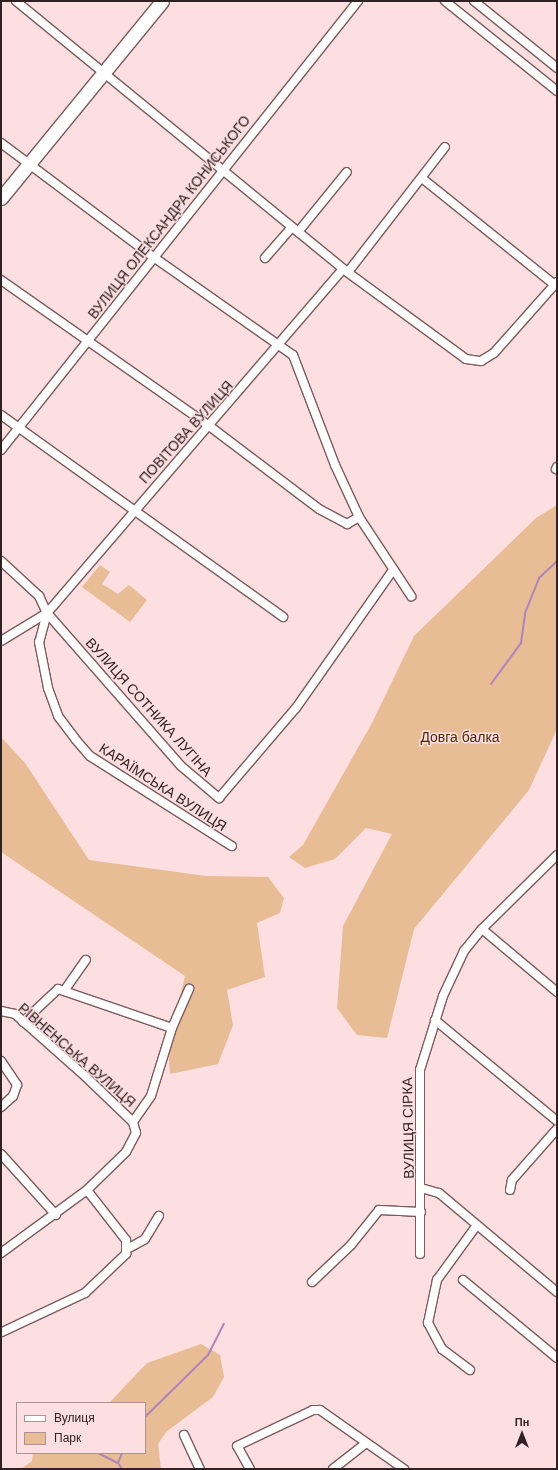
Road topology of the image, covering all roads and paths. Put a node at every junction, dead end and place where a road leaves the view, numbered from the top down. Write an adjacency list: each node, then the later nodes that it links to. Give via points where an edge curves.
1 (16, 1): 7 (street)
2 (162, 1): 7 (main road)
3 (358, 1): 12 (street, ВУЛИЦЯ ОЛЕКСАНДРА КОНИСЬКОГО)
4 (445, 1): 8 (street)
5 (474, 1): 6 (street)
6 (557, 68)
7 (103, 73): 11 (main road); 12 (street)
8 (557, 91)
9 (1, 143): 11 (street)
10 (445, 147): 14 (street, ПОВІТОВА ВУЛИЦЯ)
11 (29, 164): 15 (main road); 17 (street)
12 (222, 170): 16 (street); 17 (street, ВУЛИЦЯ ОЛЕКСАНДРА КОНИСЬКОГО)
13 (347, 172): 16 (street)
14 (423, 179): 19 (street, ПОВІТОВА ВУЛИЦЯ); 21 (street)
15 (1, 198)
16 (295, 230): 18 (street); 19 (street)
17 (152, 256): 22 (street, ВУЛИЦЯ ОЛЕКСАНДРА КОНИСЬКОГО); 23 (street)
18 (265, 258)
19 (345, 270): 21 (street, via 466,359 481,362 494,353); 23 (street, ПОВІТОВА ВУЛИЦЯ)
20 (1, 280): 22 (street)
21 (556, 284)
22 (89, 341): 25 (street); 26 (street, ВУЛИЦЯ ОЛЕКСАНДРА КОНИСЬКОГО)
23 (280, 345): 25 (street, ПОВІТОВА ВУЛИЦЯ); 29 (street, via 293,355 335,465)
24 (1, 415): 26 (street)
25 (208, 425): 28 (street, ПОВІТОВА ВУЛИЦЯ); 29 (street, via 340,522 347,524)
26 (19, 427): 27 (street, ВУЛИЦЯ ОЛЕКСАНДРА КОНИСЬКОГО); 28 (street)
27 (1, 450)
28 (133, 510): 33 (street, ПОВІТОВА ВУЛИЦЯ); 34 (street)
29 (359, 517): 31 (street)
30 (1, 561): 33 (street, via 39,596)
31 (394, 570): 32 (street); 33 (street, ВУЛИЦЯ СОТНИКА ЛУГІНА, via 296,708 219,798 181,766)
32 (411, 596)
33 (47, 613): 35 (street); 36 (street, КАРАЇМСЬКА ВУЛИЦЯ, via 39,642 48,688 58,716 76,740 90,756)
34 (283, 617)
35 (1, 641)
36 (232, 846)
37 (557, 855): 38 (street, ВУЛИЦЯ СІРКА)
38 (482, 929): 42 (street); 44 (street, ВУЛИЦЯ СІРКА, via 464,951)
39 (86, 960): 41 (street)
40 (189, 989): 46 (street)
41 (64, 991): 45 (street, via 52,991); 46 (street)
42 (557, 992)
43 (2, 1011): 45 (street, РІВНЕНСЬКА ВУЛИЦЯ)
44 (435, 1020): 49 (street); 53 (street, ВУЛИЦЯ СІРКА, via 420,1070)
45 (23, 1022): 50 (street, РІВНЕНСЬКА ВУЛИЦЯ)
46 (172, 1028): 50 (street, via 151,1096)
47 (1, 1061): 48 (street, via 17,1085 13,1096)
48 (1, 1107)
49 (557, 1121)
50 (133, 1122): 54 (street, via 136,1133 132,1144)
51 (557, 1129): 55 (street, via 512,1180)
52 (1, 1154): 57 (street)
53 (421, 1188): 56 (street, ВУЛИЦЯ СІРКА); 59 (street, via 439,1193)
54 (87, 1190): 57 (street); 60 (street, via 114,1223)
55 (510, 1190)
56 (420, 1212): 62 (street, ВУЛИЦЯ СІРКА); 64 (street, via 379,1210 351,1245)
57 (56, 1215): 61 (street)
58 (159, 1216): 60 (street, via 146,1239)
59 (477, 1225): 65 (street); 68 (street, via 437,1280 428,1323 442,1349)
60 (129, 1248): 66 (street, via 122,1261 85,1293)
61 (1, 1253)
62 (420, 1254)
63 (463, 1280): 67 (street)
64 (312, 1282)
65 (557, 1292)
66 (2, 1332)
67 (557, 1358)
68 (470, 1370)
69 (184, 1435): 71 (street)
70 (366, 1443): 72 (street, via 320,1410 306,1413 237,1446); 73 (street); 74 (street)
71 (200, 1469)
72 (250, 1469)
73 (333, 1469)
74 (404, 1469)

